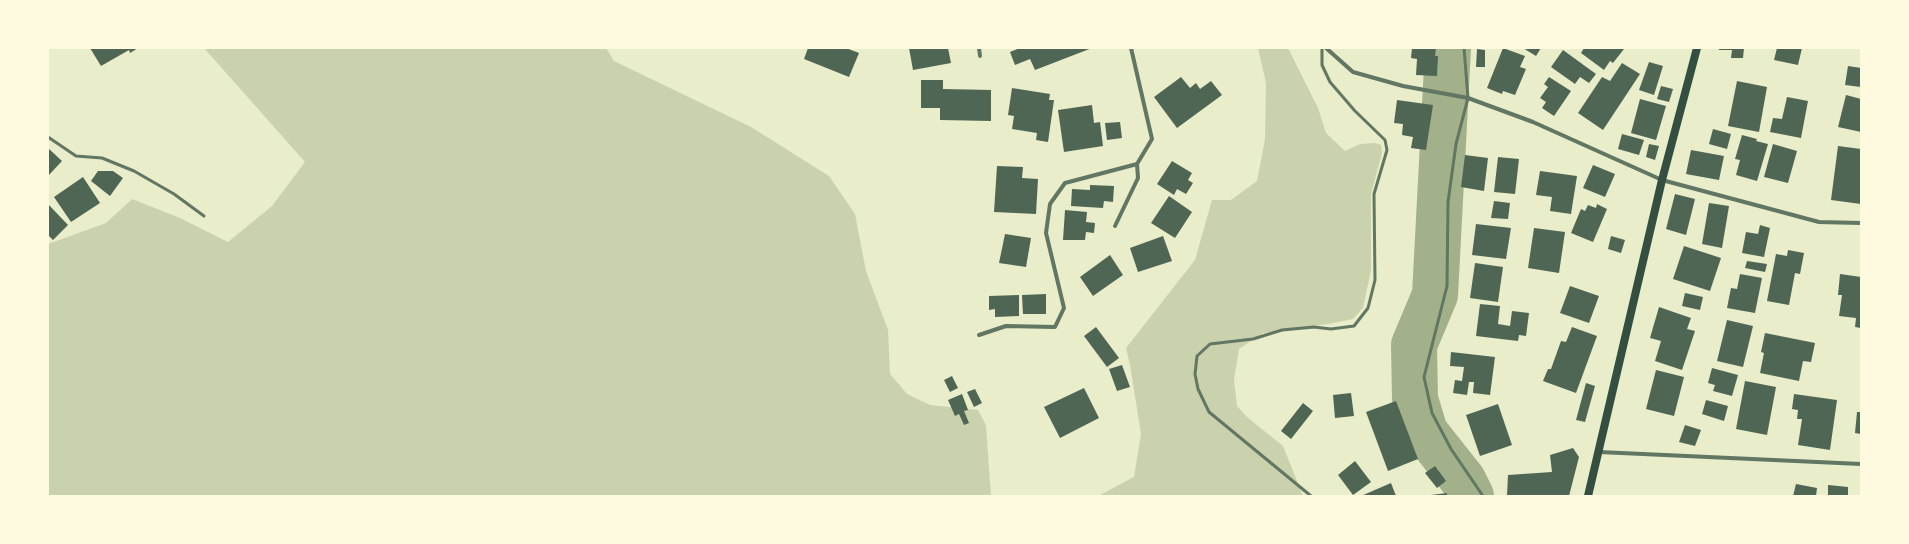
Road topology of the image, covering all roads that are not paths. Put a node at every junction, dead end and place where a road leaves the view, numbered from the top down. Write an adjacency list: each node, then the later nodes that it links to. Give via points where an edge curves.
1 (979, 48): 7 (street)
2 (1131, 48): 10 (street, via 1152,139)
3 (1322, 48): 18 (lane, via 1322,65 1330,82 1385,140 1387,150 1374,194 1375,280 1368,308 1354,326 1282,330 1253,339 1210,344 1197,356 1195,374 1198,390 1209,412)
4 (1326, 48): 8 (street, via 1353,72)
5 (1464, 48): 8 (lane)
6 (1697, 48): 11 (main road)
7 (980, 56)
8 (1468, 98): 11 (street, via 1533,122); 19 (lane, via 1456,144 1448,202 1447,286 1424,377 1432,413 1451,449)
9 (48, 137): 12 (lane, via 76,156 102,158 134,171 174,194)
10 (1137, 164): 14 (street, via 1138,178); 15 (street, via 1065,183 1050,204 1046,233 1064,308 1055,327 1006,326)
11 (1662, 180): 13 (street, via 1819,222); 16 (main road)
12 (204, 216)
13 (1861, 223)
14 (1115, 226)
15 (979, 335)
16 (1599, 452): 17 (street); 20 (main road)
17 (1861, 464)
18 (1311, 496)
19 (1483, 496)
20 (1588, 496)

